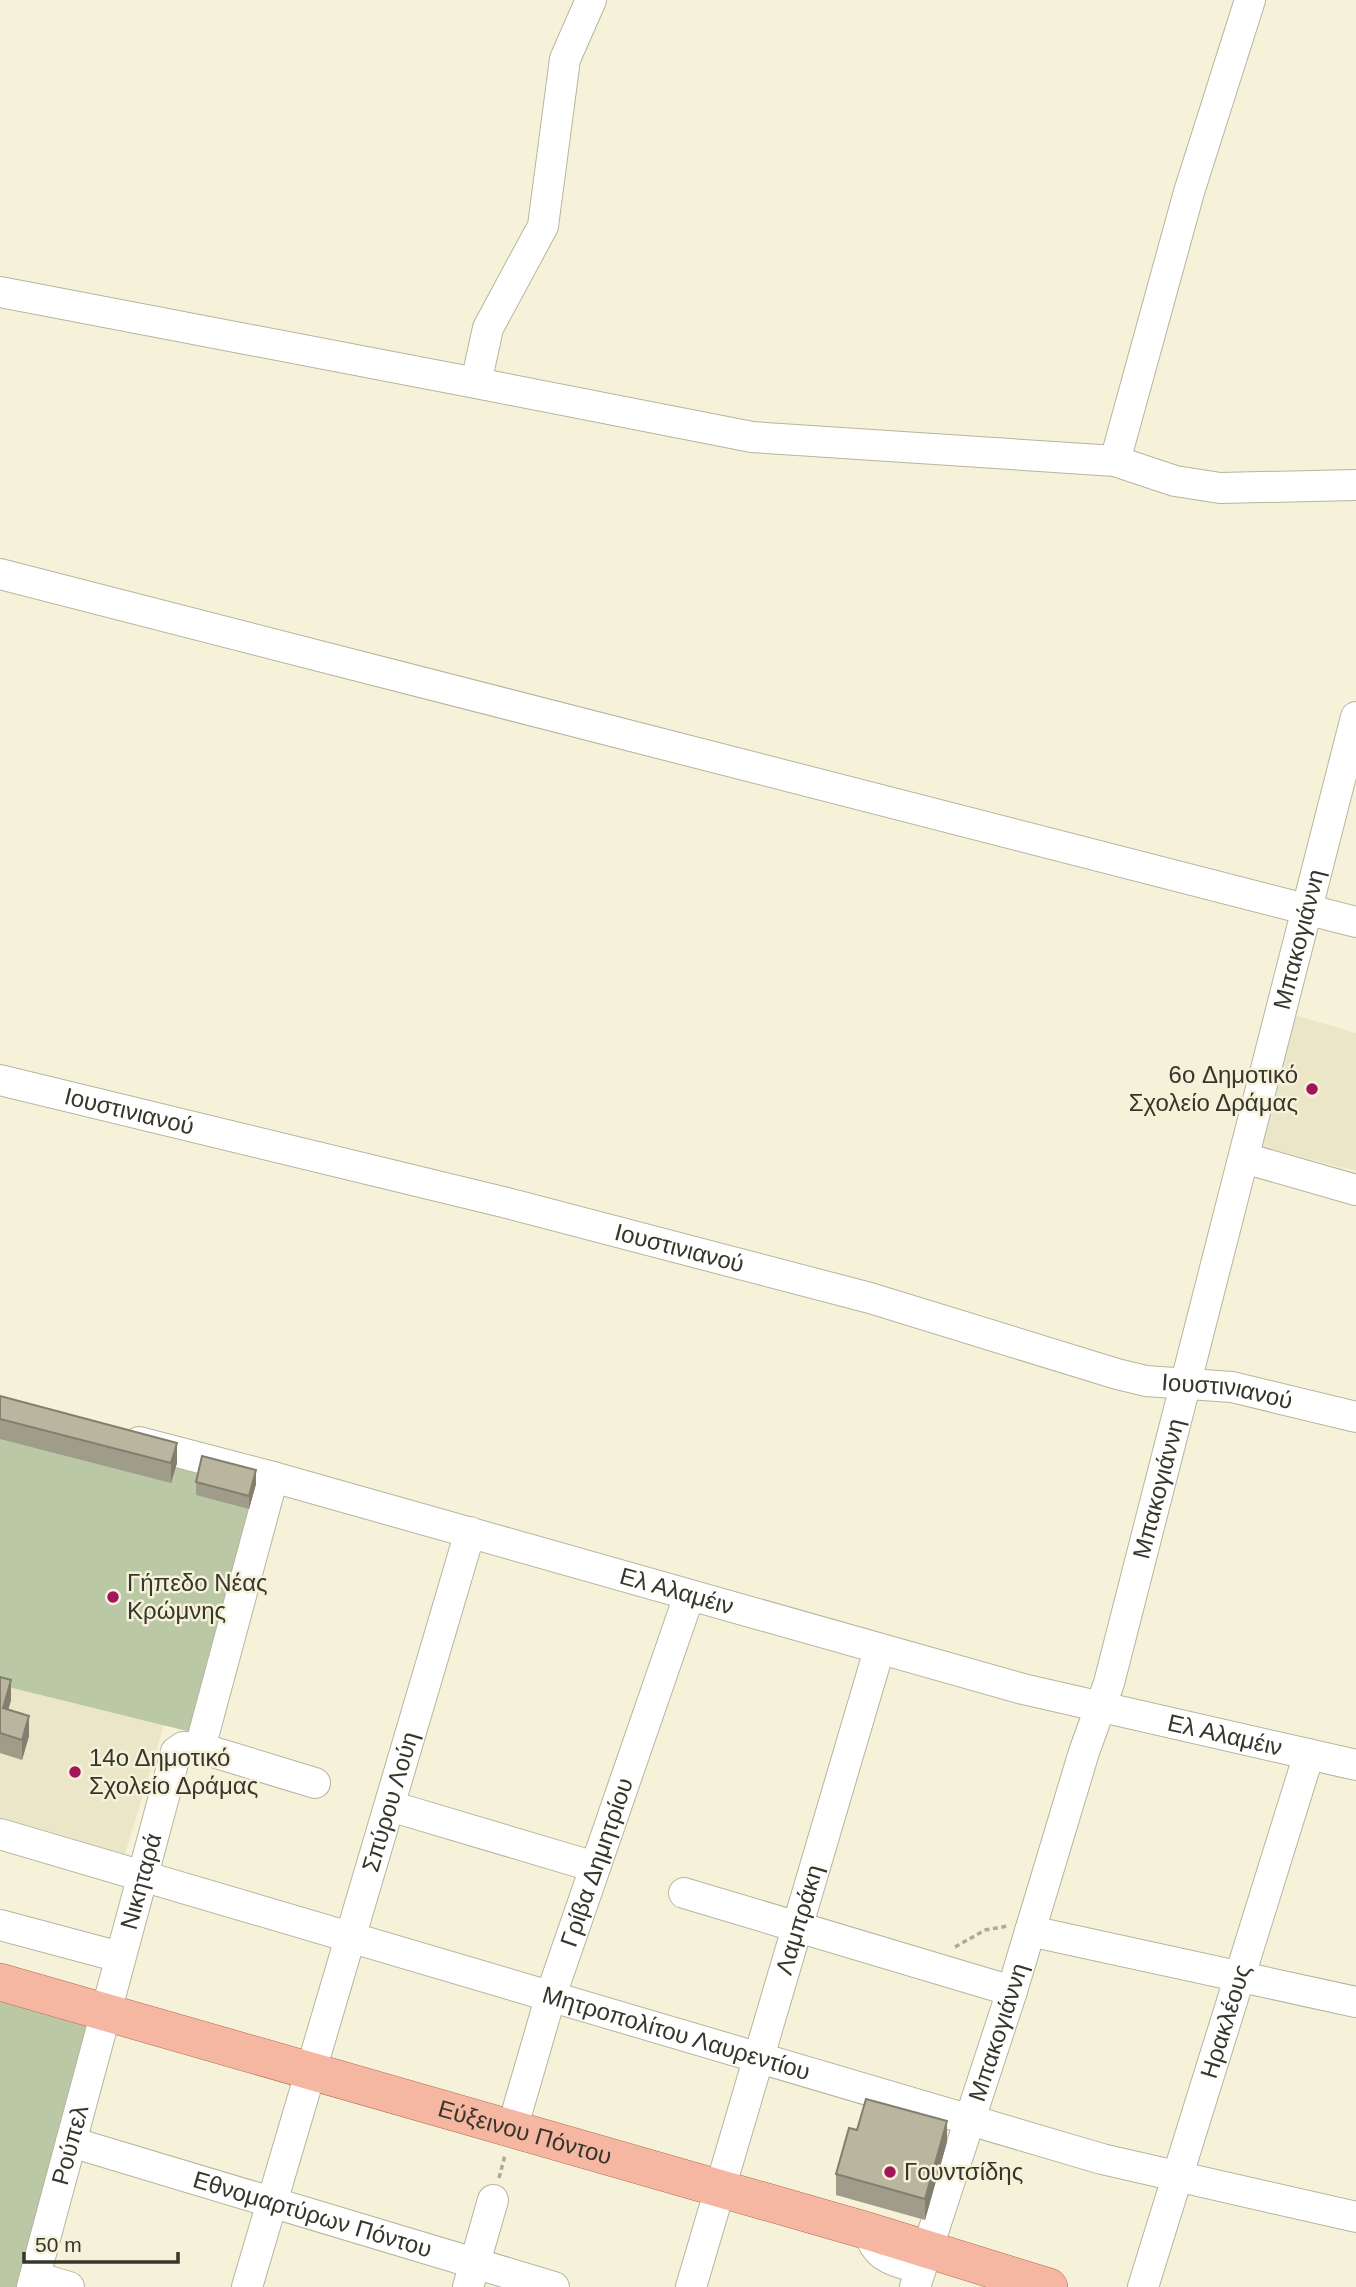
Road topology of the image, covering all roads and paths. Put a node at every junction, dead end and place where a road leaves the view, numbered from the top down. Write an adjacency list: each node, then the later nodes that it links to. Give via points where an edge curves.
1 (591, 0): 4 (street, via 565,59 544,226 488,328)
2 (1250, 0): 5 (street, via 1189,192)
3 (0, 292): 4 (street)
4 (475, 383): 5 (street, via 752,437)
5 (1115, 461): 6 (street, via 1175,481 1211,487)
6 (1356, 485)
7 (0, 575): 9 (street)
8 (1356, 717): 9 (street, Μπακογιάννη)
9 (1306, 909): 10 (street); 12 (street, Μπακογιάννη)
10 (1356, 922)
11 (0, 1080): 14 (street, Ιουστινιανού, via 503,1202 870,1298 1116,1374)
12 (1244, 1158): 13 (street); 14 (street, Μπακογιάννη)
13 (1356, 1190)
14 (1187, 1383): 15 (street, Ιουστινιανού, via 1232,1387); 21 (street, Μπακογιάννη)
15 (1356, 1417)
16 (117, 1437): 17 (street, Ελ Αλαμέιν)
17 (273, 1477): 18 (street, Ελ Αλαμέιν); 22 (street, Νικηταρά)
18 (470, 1532): 19 (street, Ελ Αλαμέιν); 26 (street, Σπύρου Λούη)
19 (689, 1596): 20 (street, Ελ Αλαμέιν); 28 (street, Γρίβα Δημητρίου)
20 (879, 1650): 21 (street, Ελ Αλαμέιν); 32 (street, Λαμπράκη)
21 (1101, 1708): 23 (street, Ελ Αλαμέιν); 33 (street, Μπακογιάννη)
22 (189, 1749): 25 (street); 29 (street, Νικηταρά)
23 (1309, 1755): 24 (street, Ελ Αλαμέιν); 37 (street, Ηρακλέους)
24 (1356, 1765)
25 (315, 1783)
26 (390, 1806): 28 (street); 34 (street, Σπύρου Λούη)
27 (0, 1834): 29 (street, Μητροπολίτου Λαυρεντίου)
28 (595, 1867): 40 (street, Γρίβα Δημητρίου)
29 (142, 1874): 34 (street, Μητροπολίτου Λαυρεντίου); 35 (street, Νικηταρά)
30 (684, 1893): 32 (street)
31 (0, 1925): 35 (street)
32 (798, 1927): 36 (street); 43 (street, Λαμπράκη)
33 (1030, 1931): 36 (path, via 1002,1926 985,1930 955,1947); 37 (street); 39 (street, Μπακογιάννη)
34 (352, 1936): 40 (street, Μητροπολίτου Λαυρεντίου); 44 (street, Σπύρου Λούη)
35 (120, 1957): 42 (street, Νικηταρά)
36 (940, 1969): 39 (street)
37 (1239, 1977): 41 (street); 48 (street, Ηρακλέους)
38 (0, 1982): 42 (main road, Εύξεινου Πόντου)
39 (1012, 1991): 45 (street, Μπακογιάννη)
40 (551, 1995): 43 (street, Μητροπολίτου Λαυρεντίου); 46 (street, Γρίβα Δημητρίου)
41 (1356, 2001)
42 (106, 2013): 44 (main road, Εύξεινου Πόντου); 47 (street, Ρούπελ)
43 (760, 2056): 45 (street, Μητροπολίτου Λαυρεντίου); 49 (street, Λαμπράκη)
44 (312, 2072): 46 (main road, Εύξεινου Πόντου); 51 (street, Σπύρου Λούη)
45 (970, 2121): 48 (street, Μητροπολίτου Λαυρεντίου); 53 (street, Μπακογιάννη)
46 (512, 2129): 49 (main road, Εύξεινου Πόντου); 50 (path)
47 (71, 2142): 51 (street, Εθνομαρτύρων Πόντου); 55 (street, Ρούπελ)
48 (1176, 2178): 52 (street, Μητροπολίτου Λαυρεντίου); 62 (street, Ηρακλέους)
49 (721, 2189): 53 (main road, Εύξεινου Πόντου); 59 (street, Λαμπράκη)
50 (493, 2200): 54 (street)
51 (273, 2202): 54 (street, Εθνομαρτύρων Πόντου); 57 (street, Σπύρου Λούη)
52 (1356, 2217)
53 (928, 2249): 60 (street, Μπακογιάννη); 61 (main road, Εύξεινου Πόντου)
54 (471, 2275): 58 (street, Εθνομαρτύρων Πόντου)
55 (34, 2282): 56 (street)
56 (69, 2287)
57 (247, 2287)
58 (554, 2287)
59 (691, 2287)
60 (915, 2287)
61 (1049, 2287)
62 (1143, 2287)

